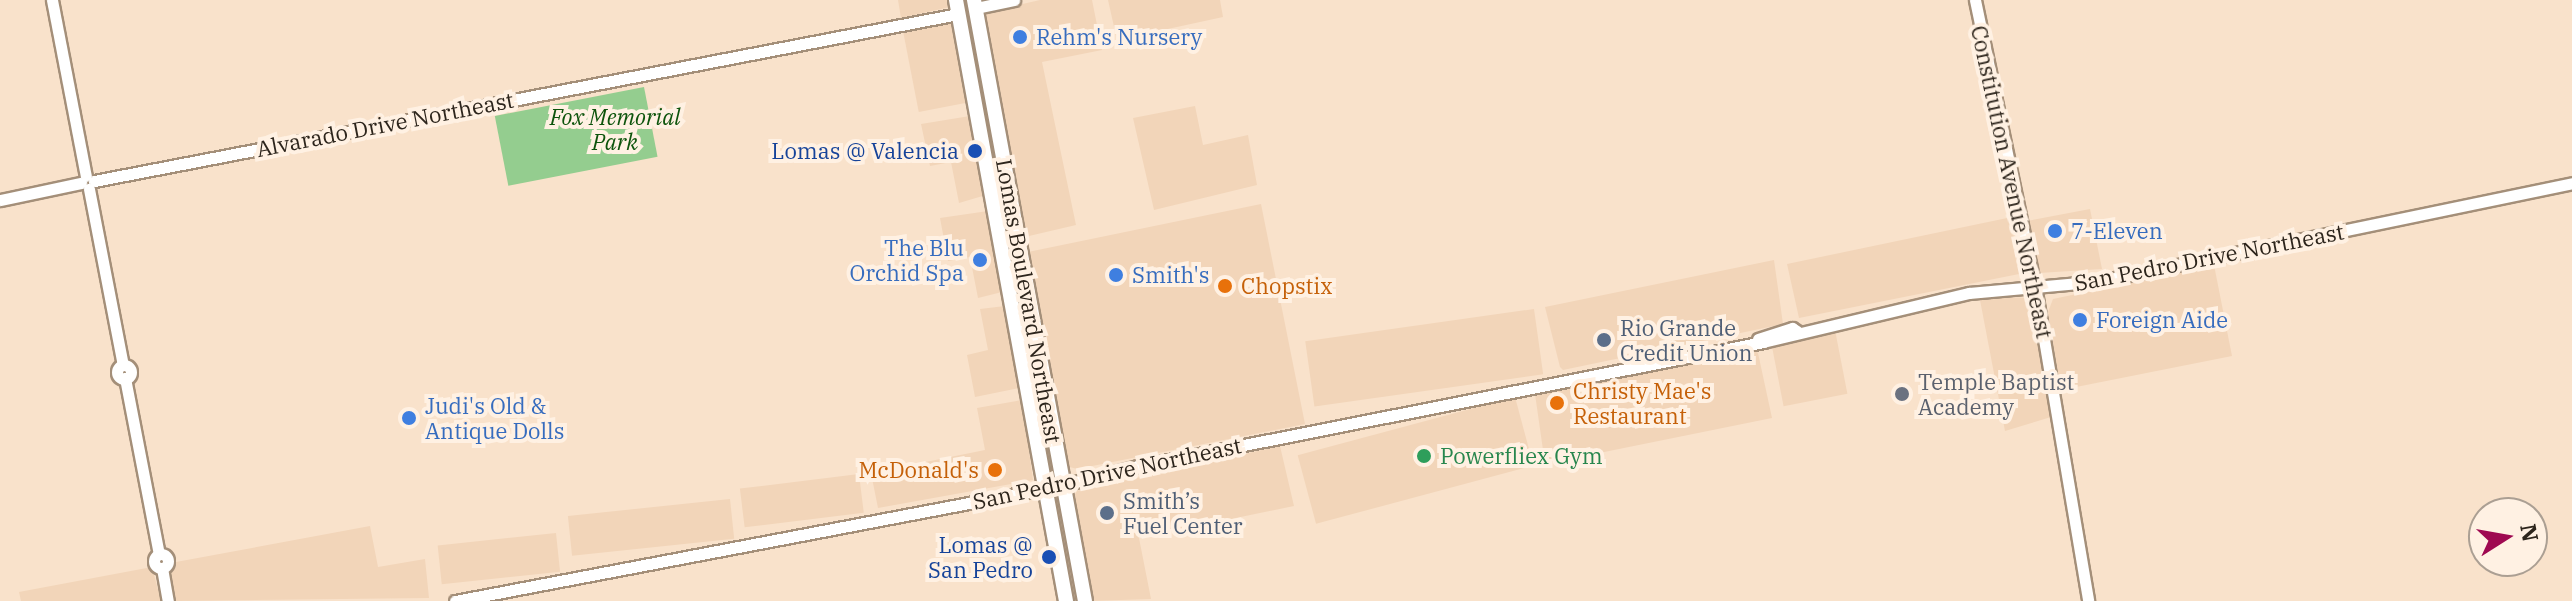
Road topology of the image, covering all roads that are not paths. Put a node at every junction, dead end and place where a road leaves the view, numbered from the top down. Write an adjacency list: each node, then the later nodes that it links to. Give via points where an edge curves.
1 (52, 0): 6 (street)
2 (1014, 0): 4 (street)
3 (1975, 0): 9 (street, Constitution Avenue Northeast)
4 (975, 4): 10 (main road, Lomas Boulevard Northeast)
5 (957, 7): 6 (street, Alvarado Drive Northeast); 11 (main road, Lomas Boulevard Northeast)
6 (88, 182): 8 (street, Alvarado Drive Northeast); 12 (street, via 123,365 117,373 125,378 159,554 154,562 162,568)
7 (2572, 183): 9 (street, San Pedro Drive Northeast, via 2100,281)
8 (0, 200)
9 (2035, 286): 10 (street, San Pedro Drive Northeast, via 1983,290); 16 (street, Constitution Avenue Northeast)
10 (1063, 485): 11 (street, San Pedro Drive Northeast); 15 (main road, Lomas Boulevard Northeast)
11 (1045, 488): 13 (street, San Pedro Drive Northeast); 14 (main road, Lomas Boulevard Northeast)
12 (168, 601)
13 (455, 601)
14 (1066, 601)
15 (1085, 601)
16 (2088, 601)

